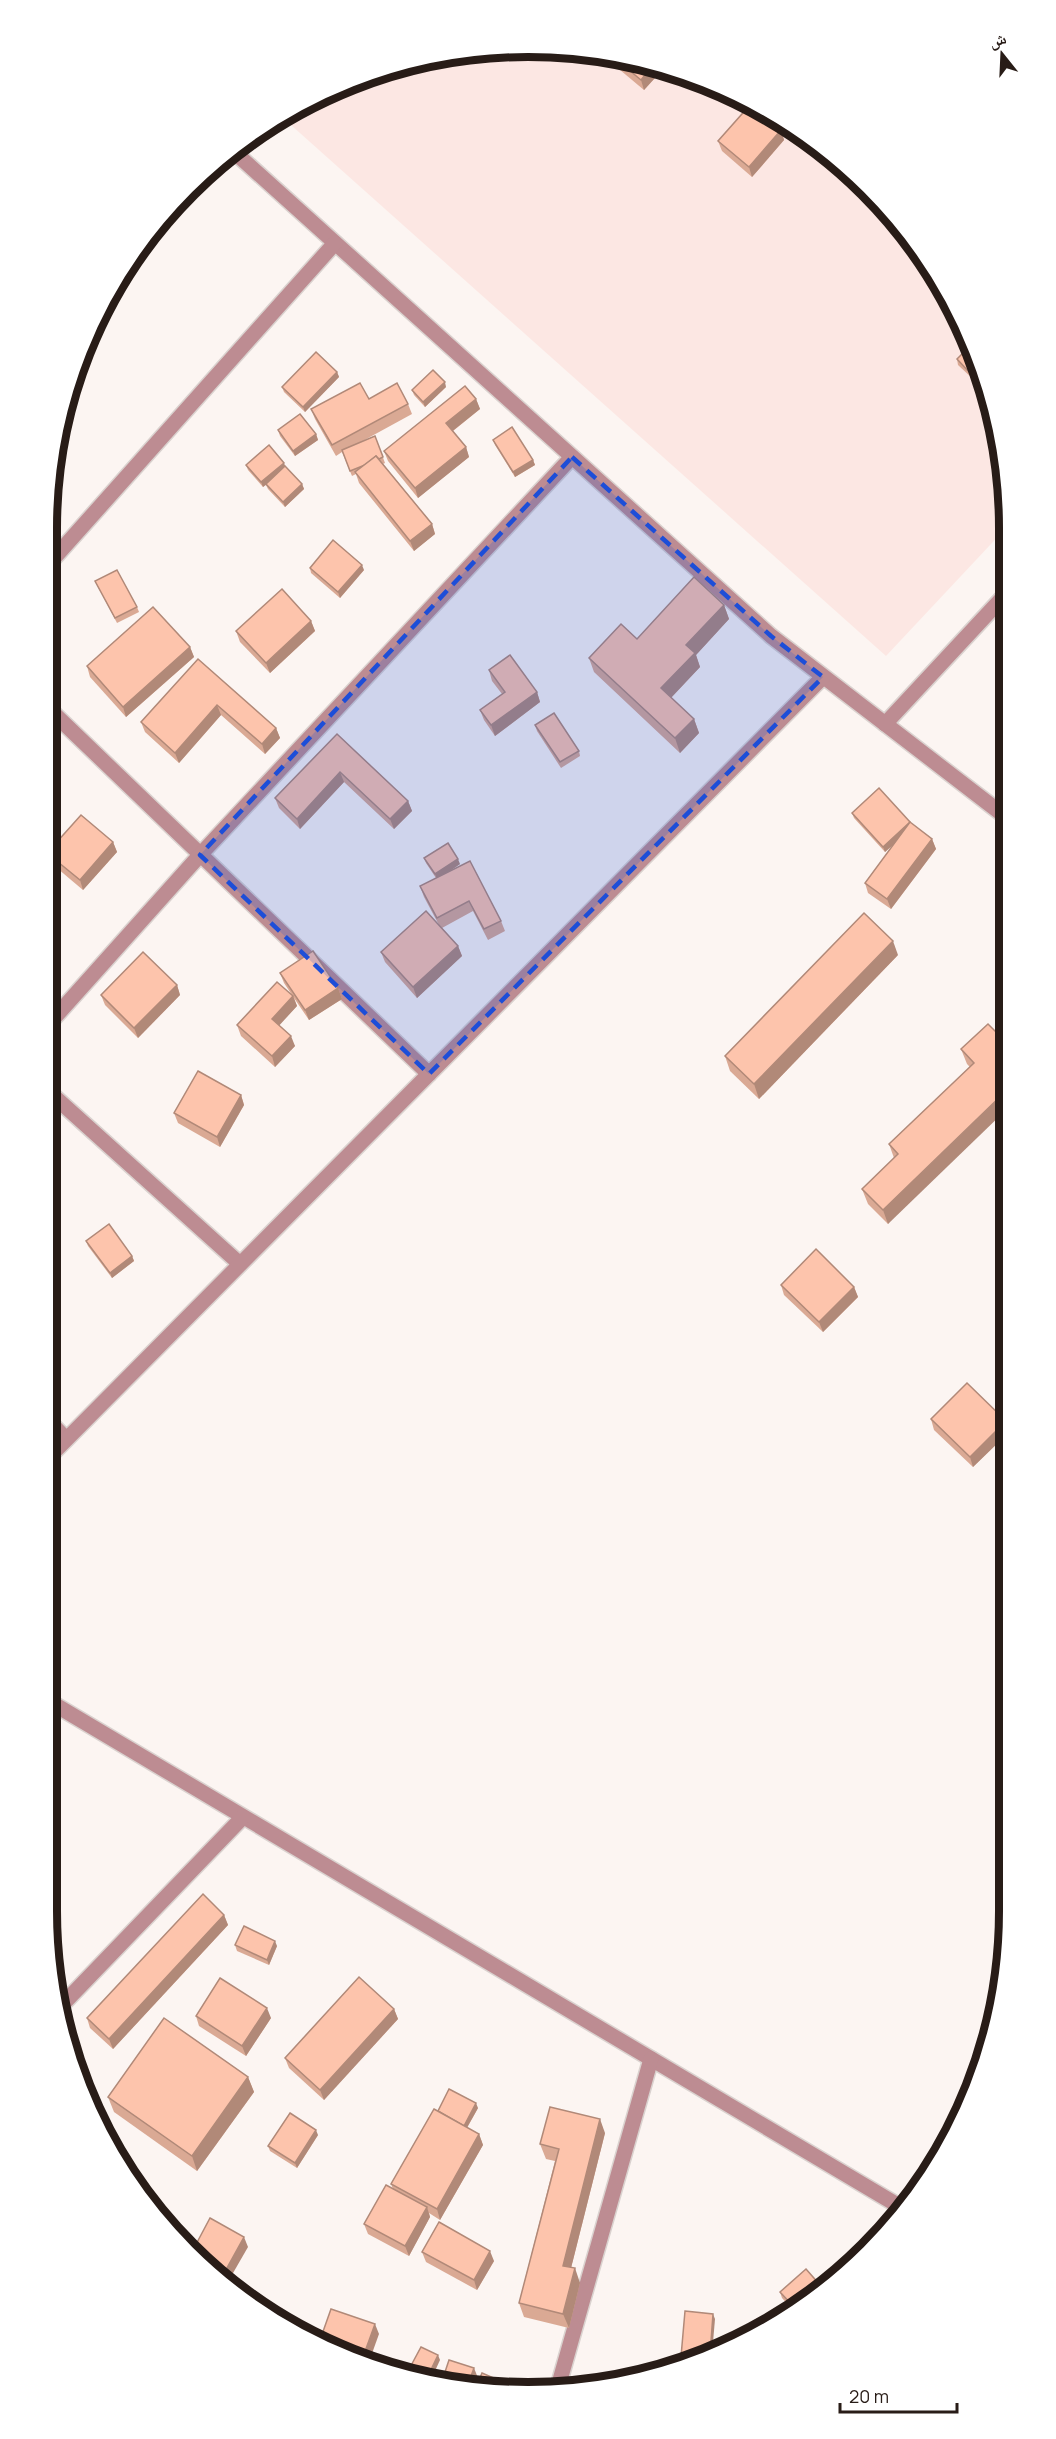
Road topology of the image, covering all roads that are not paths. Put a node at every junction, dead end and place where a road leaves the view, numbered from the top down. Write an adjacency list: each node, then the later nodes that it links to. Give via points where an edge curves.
1 (239, 156): 2 (street)
2 (335, 243): 3 (street); 4 (street)
3 (572, 458): 6 (street, via 771,636); 10 (street)
4 (57, 554)
5 (999, 602): 8 (street)
6 (823, 676): 8 (street); 12 (street)
7 (57, 718): 10 (street)
8 (885, 724): 9 (street)
9 (999, 812)
10 (200, 855): 11 (street); 12 (street)
11 (57, 1014)
12 (429, 1074): 14 (street)
13 (57, 1100): 14 (street)
14 (240, 1264): 16 (street)
15 (57, 1430): 16 (street)
16 (66, 1439): 17 (street)
17 (57, 1448)
18 (57, 1707): 19 (street)
19 (243, 1817): 20 (street); 21 (street)
20 (66, 2001)
21 (651, 2059): 22 (street); 23 (street)
22 (897, 2205)
23 (560, 2381)

